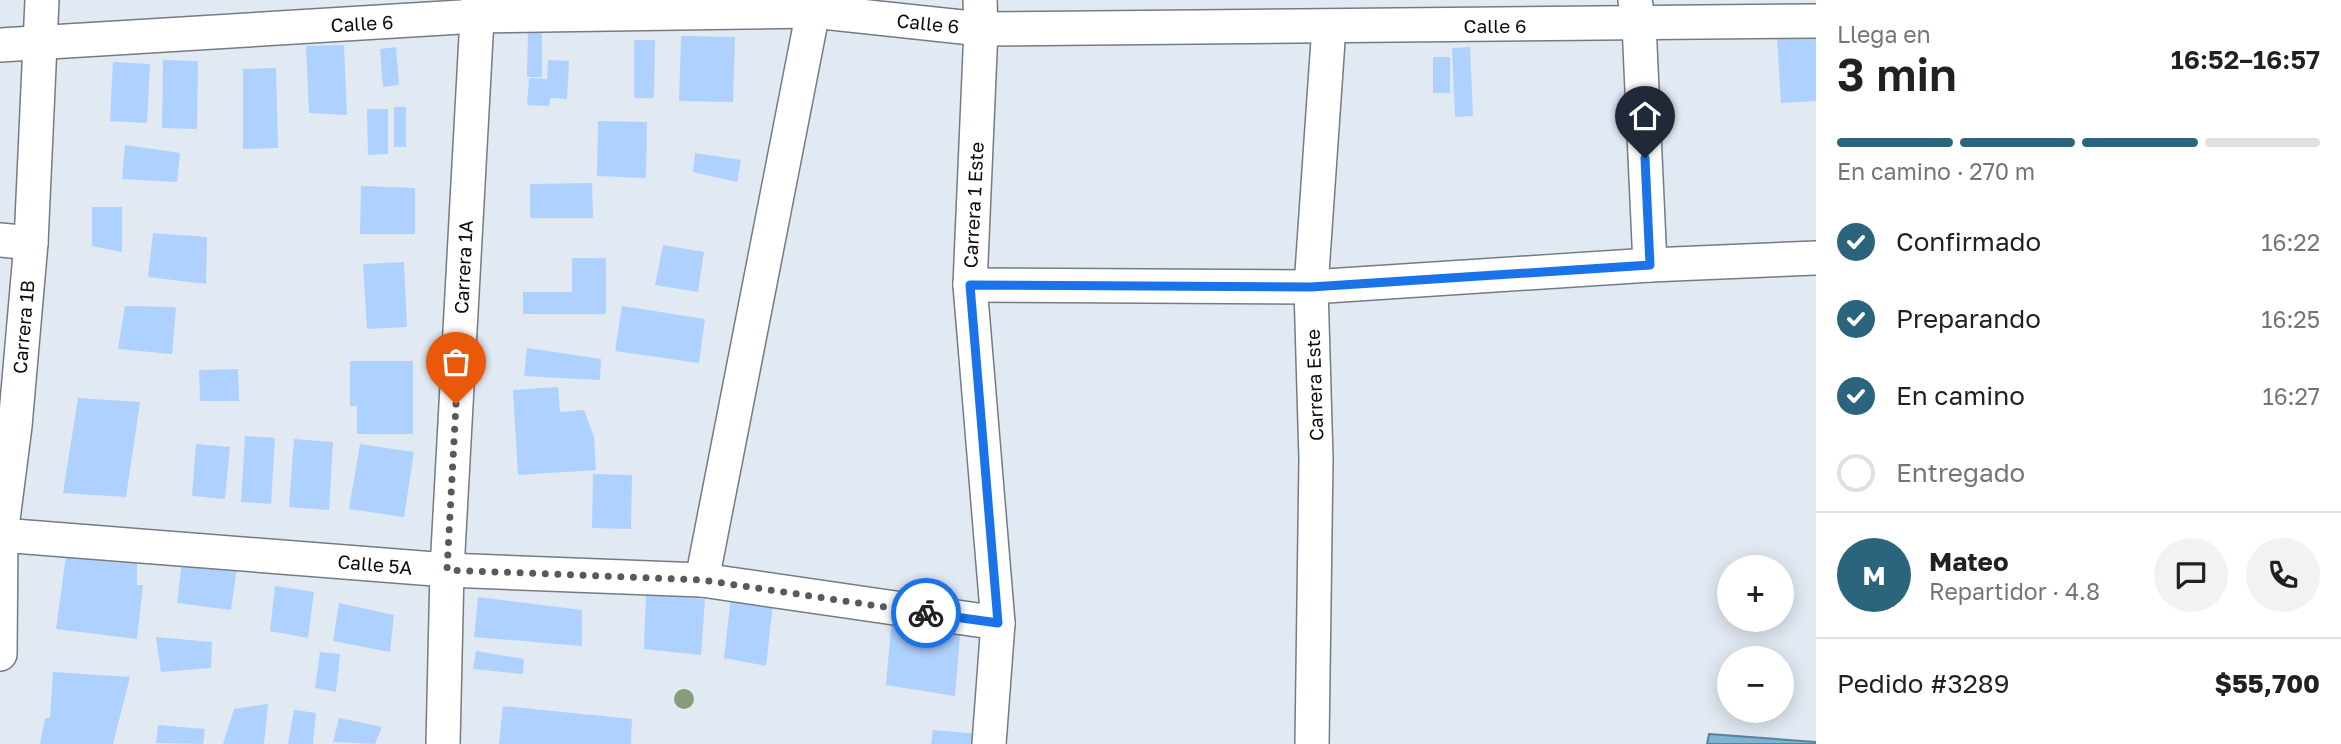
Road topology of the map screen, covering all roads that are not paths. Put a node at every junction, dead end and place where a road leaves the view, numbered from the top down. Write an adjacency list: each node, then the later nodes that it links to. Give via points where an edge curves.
1 (42, 0): 8 (street, Carrera 1B)
2 (477, 8): 3 (street, Calle 6); 8 (street, Calle 6); 17 (street, Carrera 1A)
3 (813, 11): 5 (street, Calle 6); 18 (street)
4 (1637, 12): 6 (street, Calle 6); 7 (street, Calle 6); 12 (street)
5 (981, 14): 7 (street, Calle 6); 13 (street, Carrera 1 Este)
6 (1816, 21)
7 (1329, 26): 14 (street, Carrera Este)
8 (40, 41): 9 (street, Calle 6); 10 (street, Carrera 1B)
9 (0, 45)
10 (15, 241): 15 (street, Carrera 1B)
11 (1816, 258): 12 (street)
12 (1650, 265): 14 (street)
13 (970, 285): 14 (street); 19 (street, Carrera 1 Este)
14 (1311, 287): 23 (street, Carrera Este, via 1316,459)
15 (7, 426): 16 (street, Carrera 1B)
16 (1, 535): 17 (street, Calle 5A); 20 (street, Carrera 1B)
17 (447, 570): 18 (street, Calle 5A); 21 (street, Carrera 1A)
18 (702, 580): 19 (street, Calle 5A)
19 (998, 623): 22 (street, Carrera 1 Este)
20 (0, 654)
21 (443, 744)
22 (989, 744)
23 (1312, 744)

